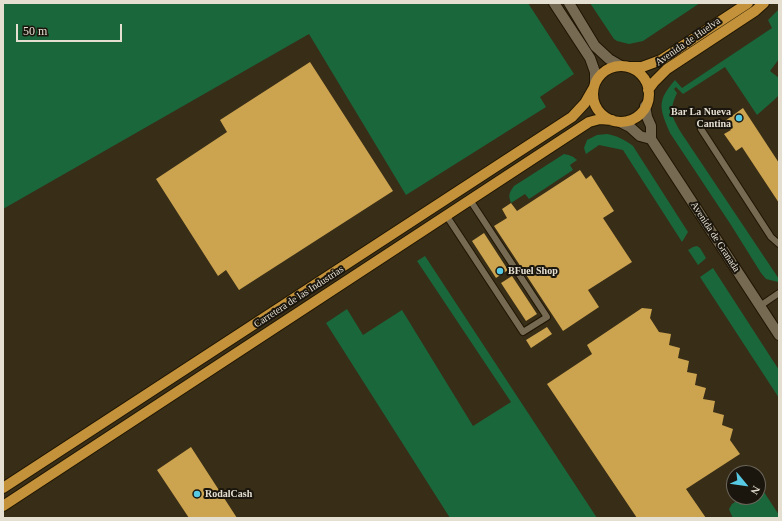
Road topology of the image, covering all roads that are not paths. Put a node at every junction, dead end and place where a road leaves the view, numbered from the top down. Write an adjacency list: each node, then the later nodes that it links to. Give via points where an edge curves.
1 (554, 3): 6 (street, via 590,58 595,72)
2 (569, 3): 5 (street, via 595,46 609,58)
3 (748, 3): 5 (main road, Avenida de Huelva, via 661,60 642,67)
4 (764, 3): 7 (main road, Avenida de Huelva, via 667,70)
5 (625, 66): 6 (main road, via 606,70); 7 (main road, via 636,70 642,76)
6 (594, 85): 9 (main road, via 595,105 605,117); 19 (main road, Carretera de las Industrias, via 585,103 572,117)
7 (648, 90): 8 (main road)
8 (646, 106): 9 (main road, via 635,118); 11 (street, Avenida de Granada)
9 (616, 121): 11 (street, via 630,127 640,136); 12 (main road, Carretera de las Industrias, via 589,122)
10 (701, 129): 14 (lane, via 771,236)
11 (651, 139): 16 (street, Avenida de Granada)
12 (470, 200): 13 (main road, Carretera de las Industrias); 13 (lane, via 547,317 523,332)
13 (446, 215): 20 (main road, Carretera de las Industrias)
14 (779, 244)
15 (779, 293): 16 (lane)
16 (760, 306): 17 (street, Avenida de Granada)
17 (776, 324): 18 (street, Avenida de Granada)
18 (779, 335)
19 (3, 488)
20 (3, 506)

